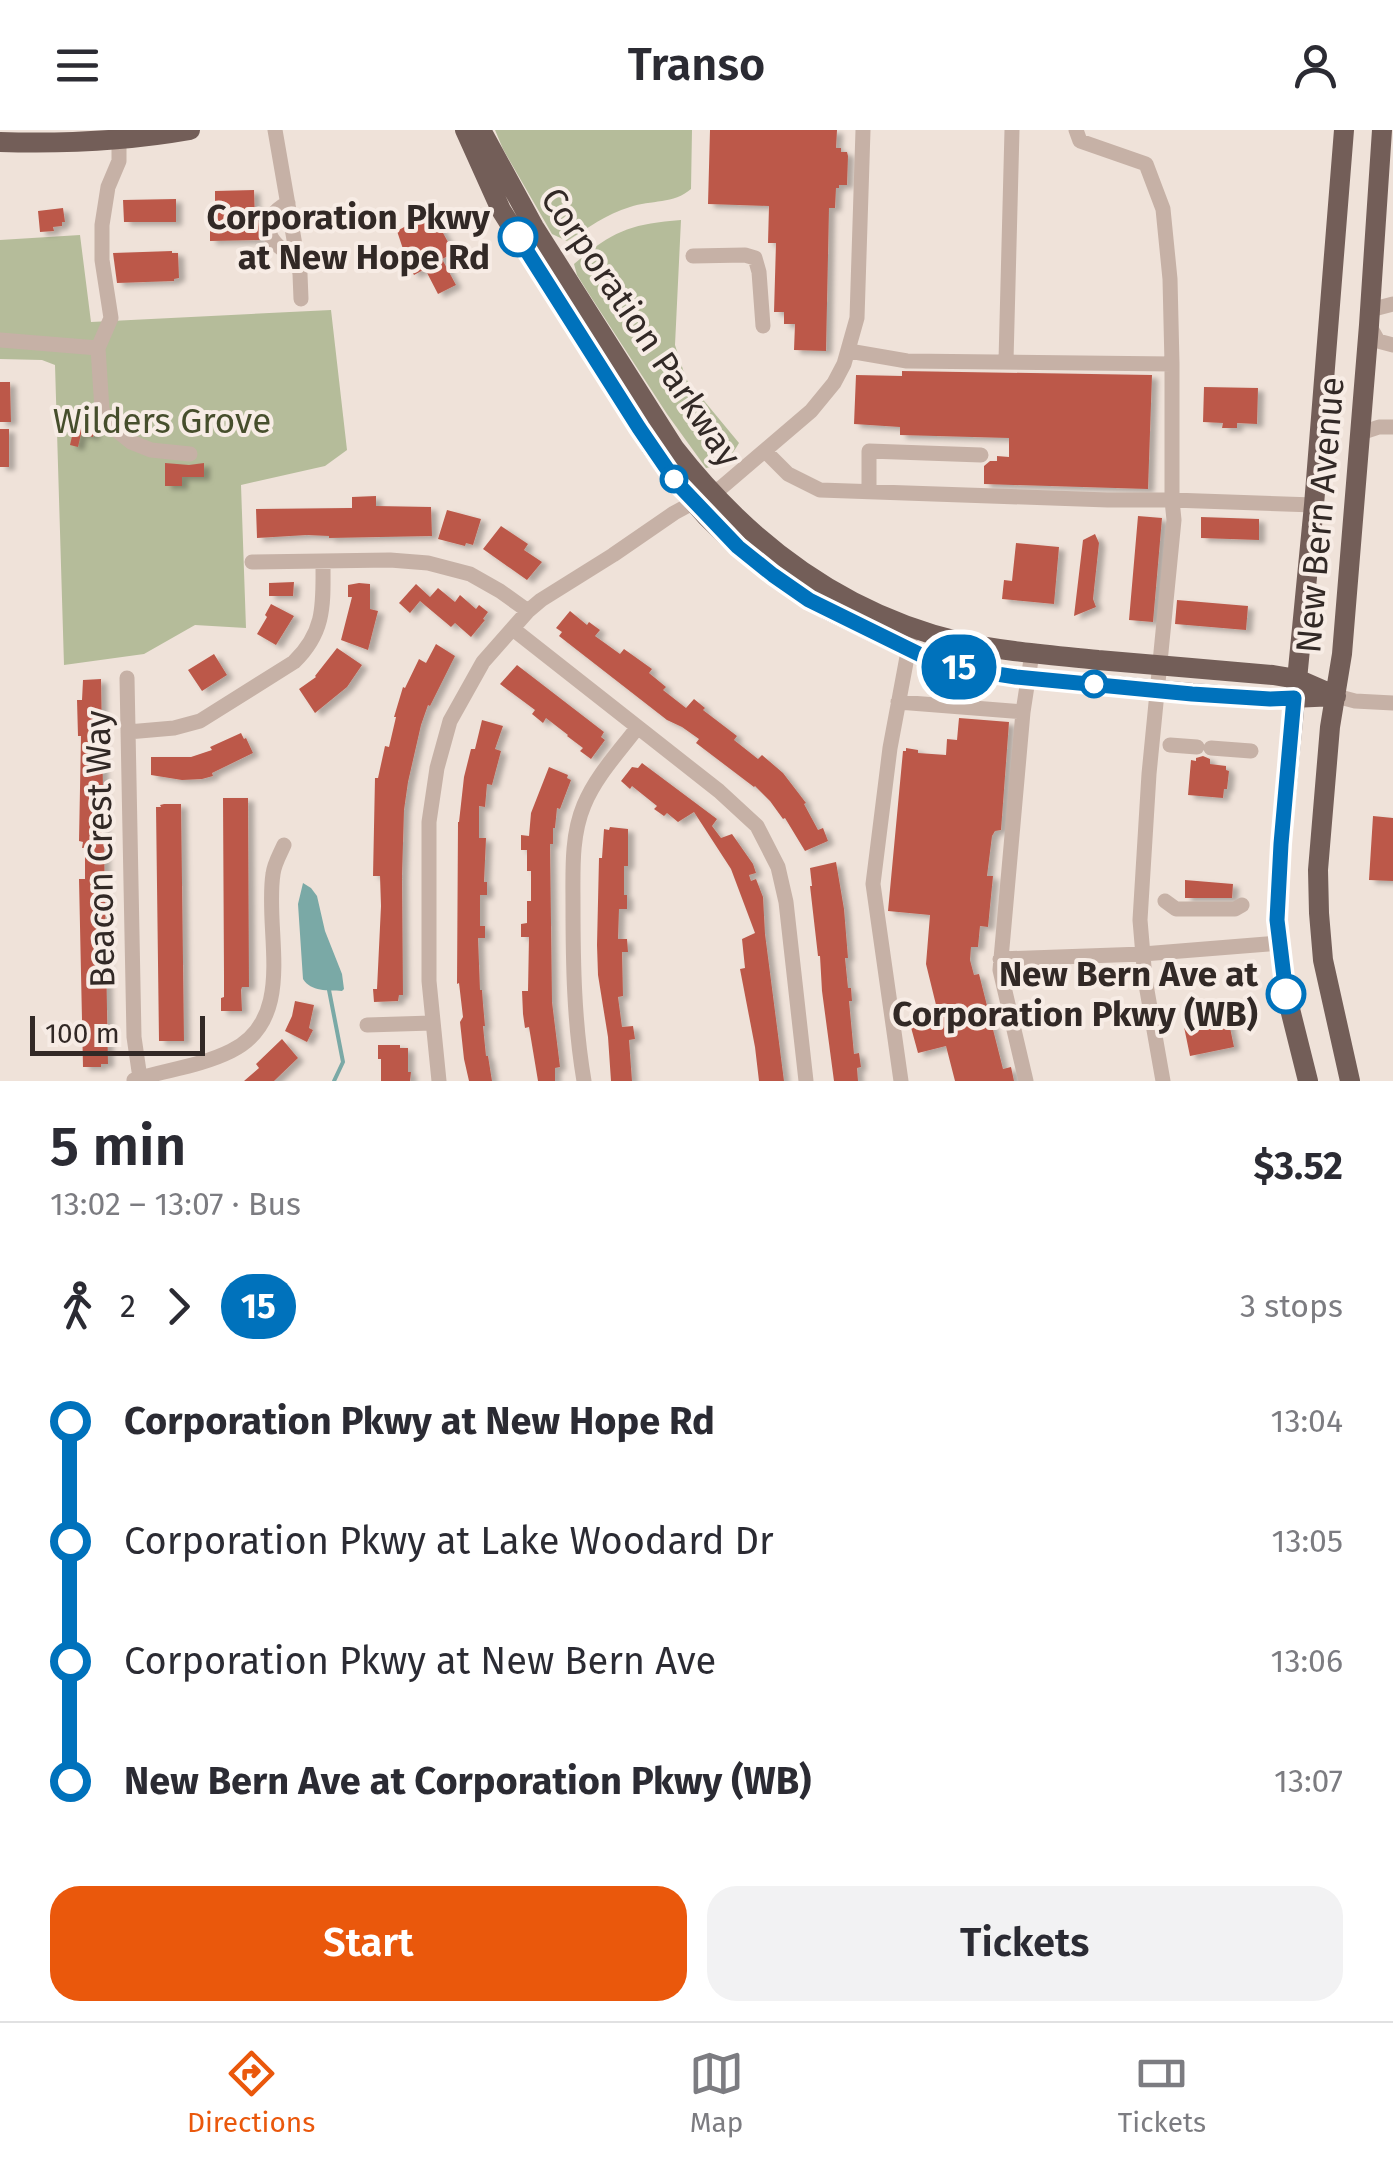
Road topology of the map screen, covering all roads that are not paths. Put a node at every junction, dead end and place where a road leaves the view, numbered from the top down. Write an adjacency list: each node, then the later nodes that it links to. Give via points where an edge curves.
1 (190, 130): 10 (main road)
2 (275, 130): 12 (street)
3 (461, 130): 31 (main road, Corporation Parkway, via 481,180 651,447 676,482)
4 (481, 130): 31 (main road, Corporation Parkway, via 528,218)
5 (863, 130): 22 (street, via 858,318)
6 (1012, 130): 23 (street)
7 (1076, 130): 24 (street, via 1080,141 1146,164 1163,209)
8 (1344, 130): 33 (main road, New Bern Avenue)
9 (1385, 136): 17 (main road, New Bern Avenue)
10 (119, 139): 11 (main road); 21 (street, via 102,224 111,318)
11 (0, 142)
12 (288, 203): 13 (street); 13 (street, via 269,219 270,234 276,247)
13 (297, 256): 15 (street)
14 (693, 256): 18 (street, via 755,258)
15 (301, 299)
16 (1393, 304): 17 (street)
17 (1370, 317): 20 (street, via 1378,341); 26 (main road, New Bern Avenue)
18 (762, 326)
19 (0, 340): 21 (street)
20 (1393, 345)
21 (98, 348): 28 (street, via 102,410 110,425 151,450)
22 (849, 351): 23 (street, via 907,361); 27 (street, via 827,393)
23 (1006, 361): 24 (street)
24 (1172, 364): 32 (street)
25 (1393, 427): 26 (street)
26 (1361, 433): 46 (main road, New Bern Avenue)
27 (764, 451): 30 (street, via 788,474 820,490); 31 (street)
28 (190, 454)
29 (980, 454): 30 (street, via 869,451)
30 (868, 492): 32 (street)
31 (702, 497): 36 (street); 37 (main road, Corporation Parkway, via 804,573); 39 (main road, Corporation Parkway, via 738,547 791,588)
32 (1172, 500): 33 (street); 41 (street)
33 (1314, 504): 44 (main road, New Bern Avenue)
34 (252, 562): 35 (street)
35 (322, 562): 36 (street, via 446,566 484,581); 51 (street, via 321,621 294,662 200,721)
36 (528, 612): 38 (street)
37 (914, 628): 39 (street); 40 (main road, Corporation Parkway)
38 (513, 629): 50 (street); 61 (street, via 471,680 437,768 429,822)
39 (907, 648): 43 (main road, Corporation Parkway, via 950,666); 47 (street)
40 (1032, 654): 41 (main road, Corporation Parkway); 43 (street)
41 (1159, 665): 44 (main road, Corporation Parkway); 45 (street)
42 (126, 678): 51 (street, Beacon Crest Way)
43 (1030, 678): 45 (main road, Corporation Parkway); 49 (street)
44 (1296, 688): 45 (main road, Corporation Parkway, via 1270,699); 46 (main road, Corporation Parkway); 57 (main road, New Bern Avenue, via 1281,844)
45 (1157, 690): 58 (street, via 1143,851)
46 (1336, 696): 48 (street, Corporation Parkway); 70 (main road, New Bern Avenue, via 1320,835 1319,913)
47 (898, 702): 49 (street); 66 (street, via 873,884)
48 (1393, 703)
49 (1023, 712): 59 (street)
50 (637, 728): 64 (street, via 590,792 575,841 573,968); 65 (street, via 751,819 774,854 786,902)
51 (128, 732): 62 (street, Beacon Crest Way)
52 (1170, 745): 53 (street)
53 (1252, 751)
54 (284, 845): 62 (street, via 272,872 274,979 266,1016 230,1052)
55 (1166, 901): 56 (street, via 1176,909)
56 (1242, 904)
57 (1280, 943): 58 (street); 69 (main road, New Bern Avenue)
58 (1143, 954): 59 (street); 68 (street)
59 (1000, 960): 67 (street)
60 (367, 1024): 61 (street)
61 (432, 1024): 63 (street)
62 (136, 1080)
63 (438, 1081)
64 (584, 1081)
65 (806, 1081)
66 (901, 1081)
67 (1026, 1081)
68 (1163, 1081)
69 (1308, 1081)
70 (1350, 1081)

